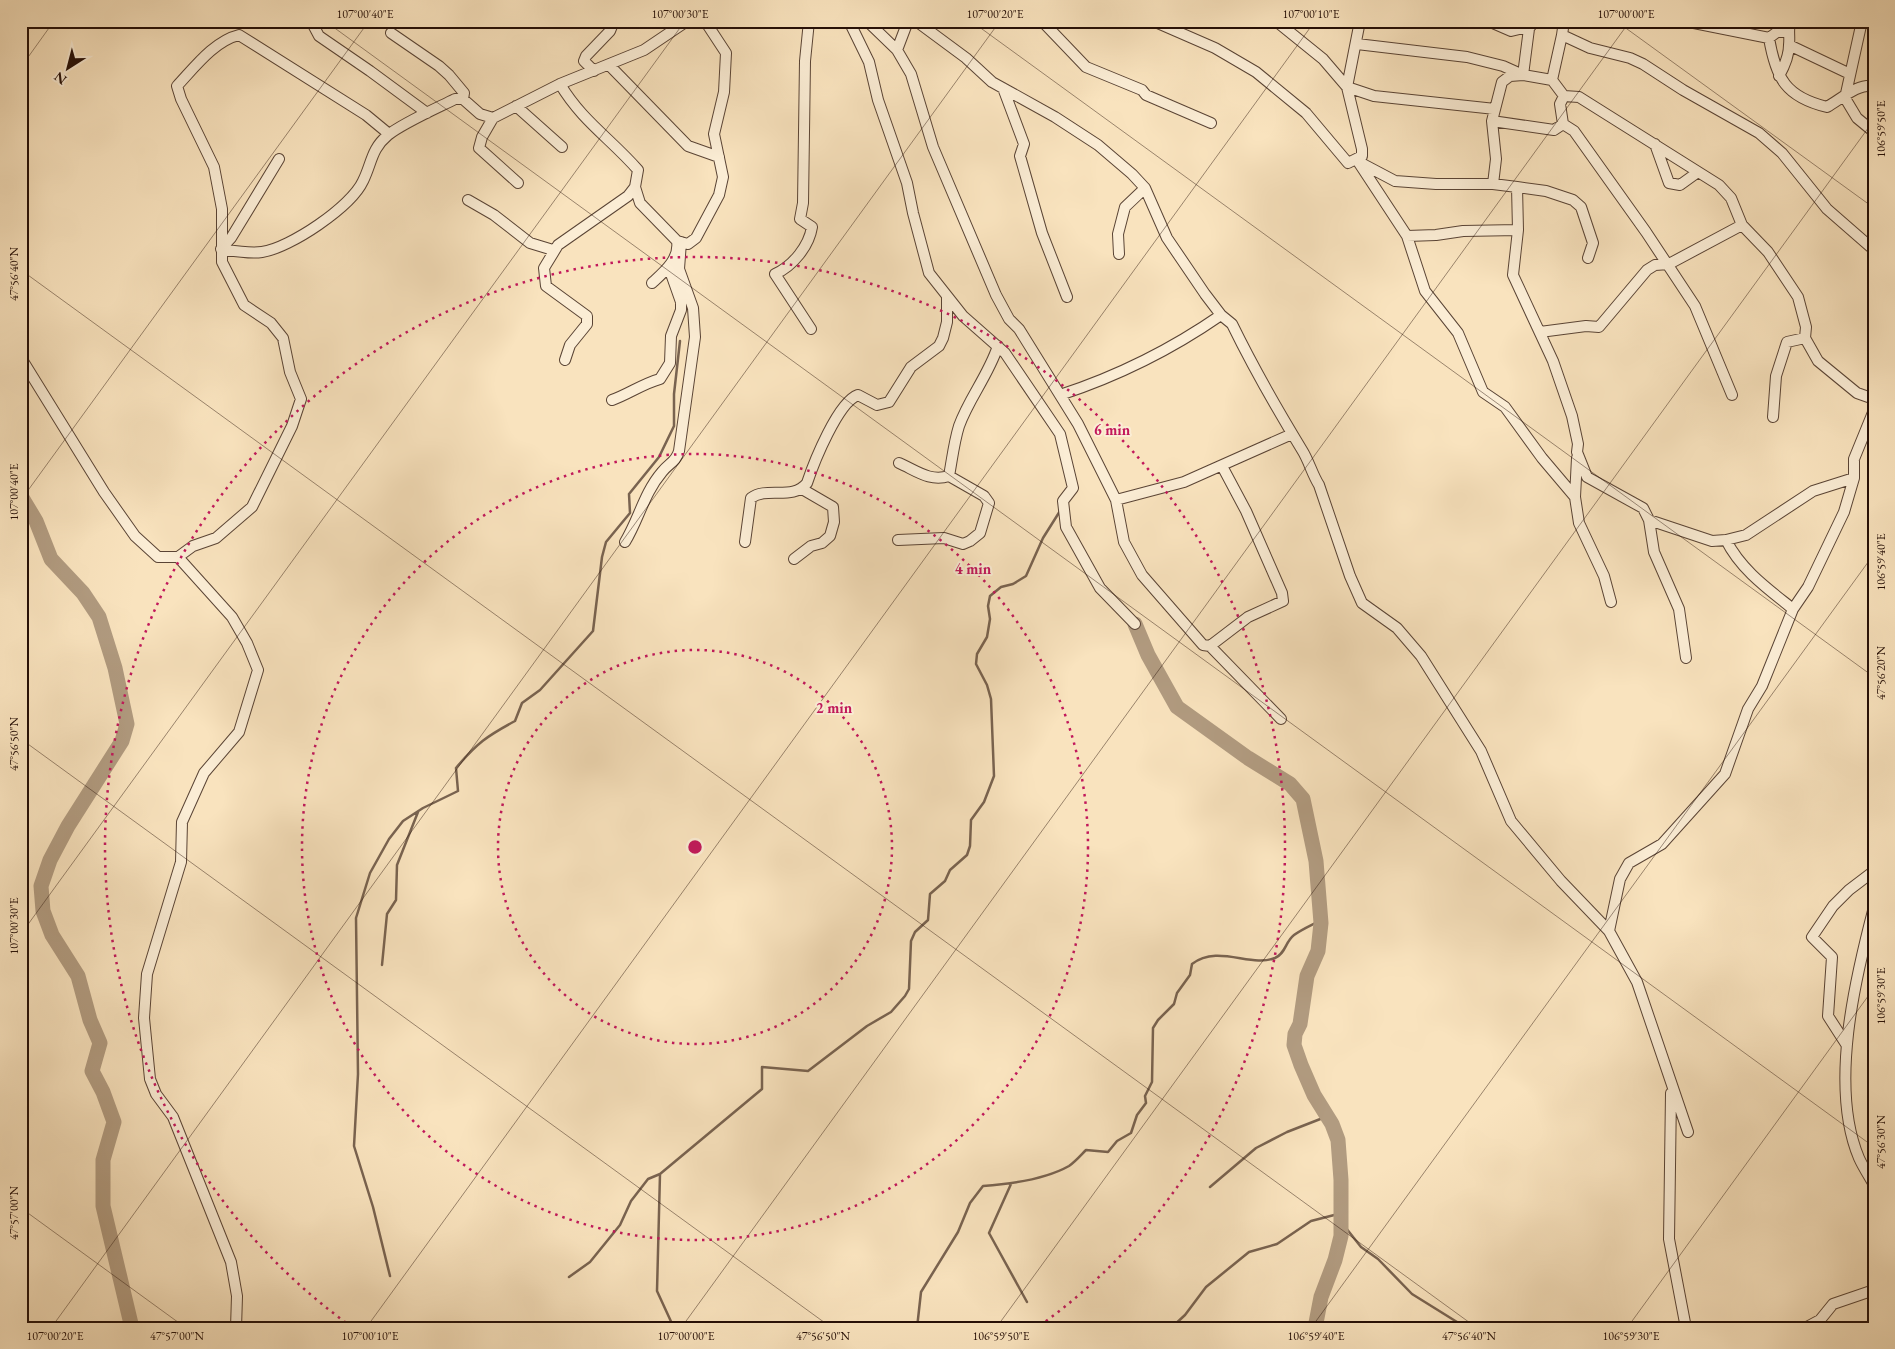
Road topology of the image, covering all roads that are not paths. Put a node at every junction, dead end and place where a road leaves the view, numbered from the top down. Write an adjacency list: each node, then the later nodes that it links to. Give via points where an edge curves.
1 (311, 21): 41 (street, via 319,36)
2 (614, 21): 27 (street, via 610,31 586,56 584,61)
3 (688, 21): 26 (street, via 644,50)
4 (705, 21): 50 (street, via 726,53 724,92 714,134)
5 (809, 21): 75 (street, via 804,61 803,203 800,219 812,228 804,249 775,274)
6 (849, 21): 72 (street, via 869,62 878,100 907,183 929,274)
7 (868, 21): 25 (street)
8 (908, 21): 25 (street)
9 (916, 21): 34 (street)
10 (1042, 21): 44 (street, via 1086,67)
11 (1153, 21): 52 (street, via 1216,48 1256,72 1306,114 1348,163)
12 (1276, 21): 35 (street, via 1324,59)
13 (1360, 21): 23 (street)
14 (1488, 21): 18 (street, via 1510,30)
15 (1564, 21): 21 (street)
16 (1684, 21): 22 (street)
17 (1862, 21): 28 (street)
18 (1530, 24): 29 (street)
19 (1789, 26): 22 (street); 24 (street)
20 (391, 33): 38 (street, via 450,75 464,93)
21 (1562, 36): 31 (street); 66 (street, via 1643,64 1759,132 1782,153 1827,209)
22 (1769, 38): 30 (street)
23 (1357, 44): 29 (street, via 1467,57); 35 (street)
24 (1789, 45): 28 (street); 30 (street)
25 (897, 50): 81 (street, via 911,74 933,146 996,295 1008,319 1019,329)
26 (610, 66): 27 (street); 50 (street, via 688,146)
27 (594, 71): 32 (street)
28 (1850, 74): 37 (street)
29 (1523, 75): 31 (street); 40 (street, via 1510,76 1502,82)
30 (1779, 76): 37 (street, via 1793,92 1814,104 1827,107)
31 (1552, 80): 36 (street)
32 (560, 84): 39 (street); 56 (street, via 573,106 638,170)
33 (1874, 86): 37 (street, via 1859,86)
34 (1003, 88): 57 (street, via 1098,145); 73 (street, via 1024,144 1020,156 1042,233)
35 (1347, 88): 40 (street, via 1374,96); 52 (street, via 1362,149 1362,156)
36 (1564, 96): 45 (street, via 1560,104); 48 (street, via 1579,97)
37 (1845, 98): 46 (street, via 1857,118)
38 (463, 99): 41 (street, via 455,99); 42 (street, via 480,114)
39 (516, 106): 42 (street); 49 (street)
40 (1495, 109): 43 (street)
41 (426, 114): 47 (street)
42 (493, 118): 54 (street, via 479,148)
43 (1492, 121): 45 (street, via 1554,130); 55 (street, via 1496,159)
44 (1211, 123)
45 (1563, 124): 69 (street, via 1574,131)
46 (1874, 132)
47 (389, 134): 64 (street, via 372,156 363,182 331,215 288,243 262,252); 64 (street, via 338,97 239,35 230,37 177,86 214,167 222,209)
48 (1655, 144): 53 (street); 53 (street, via 1669,184 1680,185)
49 (562, 147)
50 (719, 157): 63 (street, via 723,177 719,195 696,238 688,244)
51 (279, 159): 64 (street)
52 (1356, 160): 55 (street, via 1395,181); 62 (street)
53 (1698, 172): 60 (street, via 1719,185 1731,198)
54 (518, 183)
55 (1493, 184): 58 (street)
56 (635, 187): 63 (street, via 640,203); 65 (street, via 628,196)
57 (1145, 188): 67 (street, via 1125,207 1118,234); 74 (street, via 1167,238)
58 (1517, 188): 61 (street); 68 (street, via 1546,191 1573,200 1581,207 1593,243)
59 (468, 200): 65 (street, via 530,243)
60 (1742, 225): 69 (street); 77 (street, via 1768,252 1798,297 1806,327)
61 (1518, 230): 62 (street, via 1463,230); 76 (street, via 1513,275)
62 (1407, 236): 94 (street, via 1425,290 1458,333 1483,392 1505,407)
63 (679, 242): 70 (street); 99 (street, via 679,269 693,308 695,338 679,451 677,459 663,471 644,497 634,528)
64 (221, 249): 101 (street, via 222,262 244,305 271,323 282,338 300,399 292,426 252,507 216,538 193,546)
65 (553, 250): 80 (street, via 544,268 546,286 587,316 587,324 570,345)
66 (1874, 250)
67 (1119, 254)
68 (1588, 258)
69 (1666, 265): 76 (street, via 1655,265 1647,270 1599,327); 82 (street, via 1694,306)
70 (669, 268): 71 (street); 84 (street, via 681,302 671,336 670,363 660,379)
71 (652, 283)
72 (947, 296): 78 (street, via 963,316); 93 (street, via 947,322 938,346 911,366 889,402 877,405 858,395 849,398 828,432)
73 (1067, 297)
74 (1221, 314): 81 (street, via 1186,339 1116,374); 87 (street, via 1232,324)
75 (811, 329)
76 (1540, 332): 88 (street, via 1566,396 1578,444)
77 (1805, 338): 83 (street, via 1825,369 1857,392); 86 (street, via 1787,342 1776,376)
78 (998, 346): 91 (street, via 990,369 959,428); 105 (street, via 1060,434 1073,488 1063,501 1066,527 1100,588)
79 (21, 358): 101 (street, via 135,536 158,557)
80 (565, 360)
81 (1060, 395): 95 (street)
82 (1732, 395)
83 (1874, 399)
84 (612, 400)
85 (1874, 410): 92 (street, via 1854,459)
86 (1773, 417)
87 (1292, 434): 90 (street, via 1229,460); 111 (street, via 1319,485 1362,603 1397,628 1422,656 1481,752 1511,822)
88 (1577, 452): 94 (street); 96 (street, via 1587,477 1644,508)
89 (899, 463): 91 (street, via 930,478)
90 (1222, 466): 95 (street, via 1184,482); 106 (street, via 1278,584 1283,602 1248,617)
91 (949, 476): 97 (street, via 989,502 980,533 963,544 944,538)
92 (1854, 478): 98 (street, via 1813,491 1746,535); 104 (street, via 1844,512 1808,587)
93 (802, 489): 100 (street, via 788,493 758,493 751,498); 102 (street, via 833,507 834,522 830,536)
94 (1575, 497): 103 (street, via 1579,522 1604,576)
95 (1116, 500): 106 (street, via 1124,542 1142,575 1203,645)
96 (1649, 520): 98 (street, via 1712,541); 107 (street, via 1654,552 1679,609)
97 (898, 540)
98 (1726, 540): 104 (street, via 1732,553 1758,581)
99 (625, 542)
100 (744, 542)
101 (178, 557): 117 (street, via 232,617 258,670 239,732 204,773 182,822 181,862 146,974 144,1018 150,1079 156,1094 173,1116 231,1262 237,1296)
102 (794, 559)
103 (1611, 602)
104 (1793, 609): 111 (street, via 1762,686 1748,709 1725,774 1662,844 1630,863 1620,879)
105 (1135, 624)
106 (1210, 646): 108 (street)
107 (1686, 658)
108 (1281, 719)
109 (1874, 872): 112 (street, via 1833,906 1812,937 1832,957 1828,1016)
110 (1874, 907): 112 (street)
111 (1609, 931): 113 (street, via 1637,982)
112 (1846, 1044): 115 (street, via 1846,1092 1851,1130 1859,1158)
113 (1671, 1085): 114 (street); 118 (street, via 1669,1239)
114 (1688, 1132)
115 (1874, 1185)
116 (1874, 1290): 119 (street, via 1833,1304 1820,1320)
117 (236, 1328)
118 (1686, 1328)
119 (1805, 1328)

